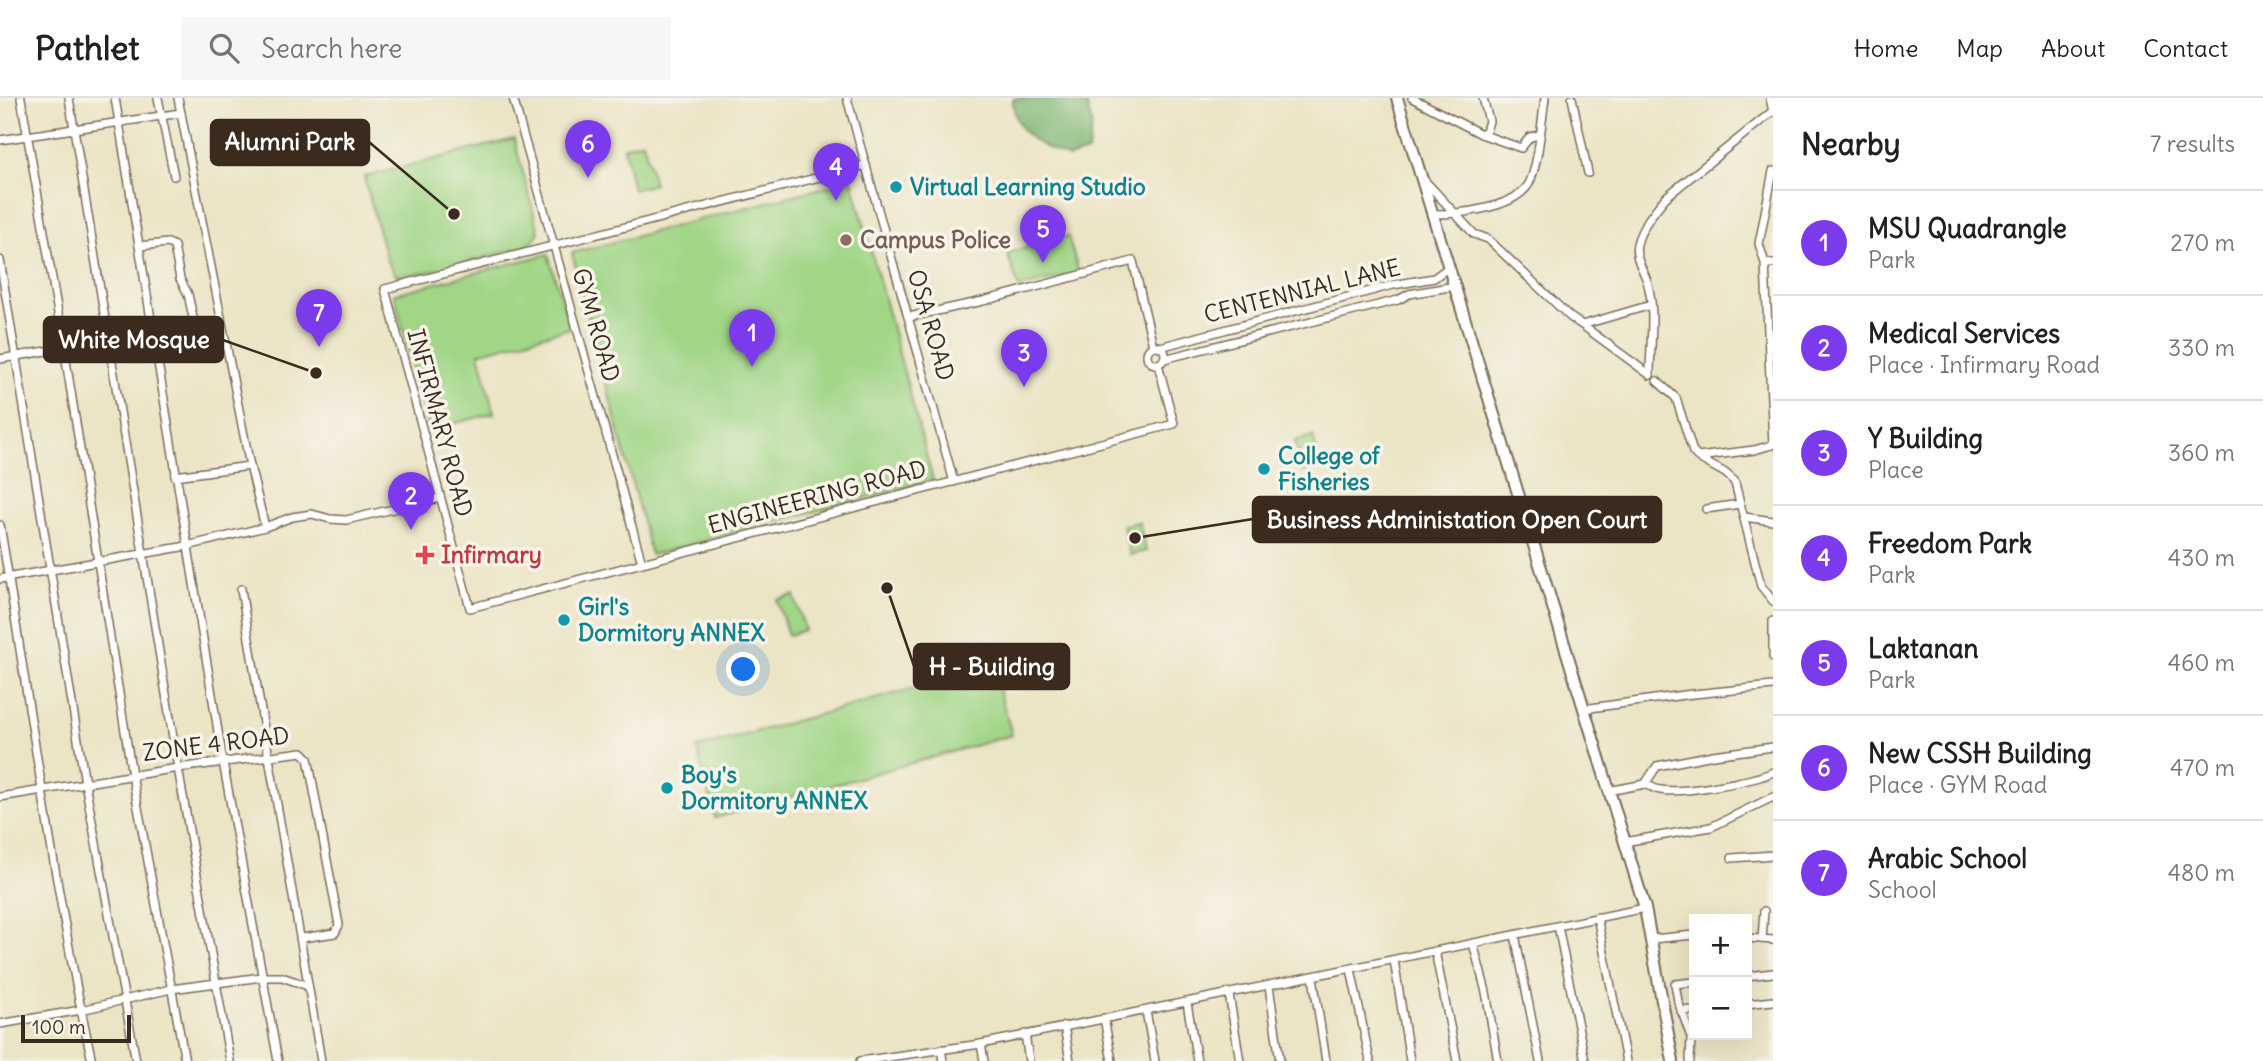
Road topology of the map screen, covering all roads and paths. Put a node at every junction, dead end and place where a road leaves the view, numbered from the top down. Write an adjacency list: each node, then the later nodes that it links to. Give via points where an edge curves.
1 (21, 98): 21 (street)
2 (69, 98): 18 (street)
3 (115, 98): 17 (street)
4 (158, 98): 16 (street)
5 (178, 98): 15 (street)
6 (513, 98): 30 (street, GYM ROAD)
7 (847, 98): 23 (street, OSA ROAD)
8 (1397, 98): 27 (street)
9 (1412, 98): 19 (street)
10 (1483, 98): 19 (street, via 1489,121)
11 (1545, 98): 20 (street)
12 (1572, 98): 25 (street)
13 (1770, 98): 14 (street)
14 (1773, 112): 43 (street, via 1665,197 1653,213 1637,244)
15 (181, 113): 16 (street); 47 (street)
16 (162, 116): 17 (street); 26 (street)
17 (119, 121): 18 (street); 31 (street)
18 (74, 128): 21 (street); 53 (street)
19 (1480, 134): 20 (street, via 1521,148 1530,137)
20 (1539, 135): 29 (street, via 1534,171 1526,189 1489,208)
21 (27, 136): 22 (street); 56 (street)
22 (0, 140)
23 (866, 165): 30 (street); 46 (street, OSA ROAD)
24 (1773, 171): 33 (street, via 1759,244)
25 (1588, 173)
26 (174, 176)
27 (1423, 179): 28 (street); 29 (street)
28 (1433, 214): 29 (street); 34 (street)
29 (1454, 215): 48 (street, via 1474,234 1488,239)
30 (554, 245): 66 (street, INFIRMARY ROAD, via 385,289); 76 (street, GYM ROAD)
31 (139, 246): 49 (street, via 174,246); 52 (street)
32 (0, 260): 57 (street)
33 (1769, 264): 61 (street)
34 (1449, 267): 35 (street, CENTENNIAL LANE); 38 (street)
35 (1434, 278): 36 (street, CENTENNIAL LANE); 39 (street)
36 (1418, 282): 37 (street, CENTENNIAL LANE); 40 (street)
37 (1393, 285): 41 (street, CENTENNIAL LANE); 42 (street)
38 (1455, 286): 39 (street, CENTENNIAL LANE); 85 (street)
39 (1436, 288): 40 (street, CENTENNIAL LANE)
40 (1420, 291): 42 (street, CENTENNIAL LANE)
41 (1349, 296): 44 (street); 45 (street, CENTENNIAL LANE)
42 (1398, 300): 44 (street, CENTENNIAL LANE)
43 (1651, 305): 48 (street); 48 (street, via 1650,375)
44 (1353, 312): 51 (street, CENTENNIAL LANE)
45 (1285, 313): 50 (street, CENTENNIAL LANE); 51 (street)
46 (909, 317): 55 (street, via 1133,261); 65 (street, OSA ROAD)
47 (222, 324): 49 (street); 63 (street)
48 (1582, 325)
49 (195, 327): 52 (street)
50 (1226, 328): 54 (street); 55 (street, CENTENNIAL LANE)
51 (1288, 328): 54 (street, CENTENNIAL LANE)
52 (153, 333): 53 (street); 64 (street)
53 (110, 340): 56 (street); 74 (street)
54 (1230, 343): 59 (street, CENTENNIAL LANE)
55 (1156, 346): 59 (street, via 1165,354); 59 (street, via 1146,356 1151,363)
56 (64, 348): 57 (street); 75 (street)
57 (16, 357): 58 (street); 77 (street)
58 (0, 359)
59 (1161, 362): 65 (street, ENGINEERING ROAD, via 1174,424)
60 (1657, 381): 62 (street, via 1676,398)
61 (1773, 445): 62 (street)
62 (1697, 457): 67 (street, via 1730,475)
63 (250, 466): 64 (street); 72 (street)
64 (175, 476): 73 (street)
65 (954, 482): 76 (street, ENGINEERING ROAD)
66 (440, 498): 72 (street, via 355,519 308,514); 81 (street, INFIRMARY ROAD)
67 (1740, 504): 68 (street); 69 (street)
68 (1706, 509)
69 (1744, 517): 70 (street); 80 (street, via 1761,586)
70 (1773, 521)
71 (0, 525): 78 (street)
72 (265, 527): 73 (street)
73 (187, 545): 74 (street); 88 (street)
74 (144, 554): 75 (street); 89 (street)
75 (99, 561): 77 (street); 91 (street)
76 (642, 563): 81 (street, ENGINEERING ROAD)
77 (50, 570): 78 (street); 92 (street)
78 (4, 578): 94 (street)
79 (241, 589): 87 (street)
80 (1773, 601)
81 (470, 608)
82 (1773, 621): 83 (street)
83 (1773, 657)
84 (1773, 687): 85 (street)
85 (1583, 709): 95 (street)
86 (1773, 747): 93 (street, via 1657,766)
87 (267, 755): 88 (street, ZONE 4 ROAD); 107 (street); 107 (street, ZONE 4 ROAD, via 306,754 322,827 338,930)
88 (223, 762): 89 (street, ZONE 4 ROAD); 118 (street)
89 (178, 768): 91 (street, ZONE 4 ROAD); 120 (street)
90 (1773, 772): 93 (street, via 1740,782 1674,790)
91 (132, 775): 92 (street, ZONE 4 ROAD); 124 (street)
92 (85, 783): 94 (street, ZONE 4 ROAD); 126 (street)
93 (1645, 784): 95 (street)
94 (43, 790): 96 (street, ZONE 4 ROAD); 132 (street)
95 (1608, 791): 98 (street)
96 (0, 797)
97 (1773, 797): 98 (street, via 1711,827)
98 (1624, 842): 101 (street)
99 (1773, 855): 100 (street)
100 (1732, 858)
101 (1645, 908): 103 (street); 109 (street)
102 (1764, 911): 110 (street)
103 (1597, 918): 104 (street); 166 (street)
104 (1558, 926): 105 (street); 165 (street)
105 (1515, 935): 112 (street); 164 (street)
106 (1689, 935): 109 (street)
107 (302, 938): 122 (street)
108 (1752, 938): 110 (street)
109 (1652, 939): 127 (street)
110 (1762, 939): 111 (street)
111 (1773, 940)
112 (1474, 943): 113 (street); 163 (street)
113 (1435, 951): 114 (street); 162 (street)
114 (1394, 960): 115 (street); 161 (street)
115 (1351, 969): 119 (street); 160 (street)
116 (1773, 973): 117 (street)
117 (1752, 975)
118 (262, 977): 120 (street); 122 (street, via 282,977); 147 (street)
119 (1313, 977): 123 (street); 159 (street)
120 (216, 983): 124 (street); 146 (street)
121 (1689, 983): 128 (street, via 1675,984)
122 (309, 986): 148 (street)
123 (1269, 986): 125 (street); 158 (street)
124 (171, 989): 126 (street); 145 (street)
125 (1229, 994): 130 (street); 157 (street)
126 (125, 1000): 132 (street); 144 (street)
127 (1662, 1001): 128 (street); 167 (street)
128 (1678, 1001): 135 (street)
129 (1773, 1001): 131 (street)
130 (1187, 1003): 134 (street); 156 (street)
131 (1752, 1003)
132 (81, 1010): 137 (street); 143 (street)
133 (1689, 1010): 135 (street)
134 (1146, 1011): 136 (street); 155 (street)
135 (1681, 1011): 168 (street, via 1691,1037)
136 (1104, 1018): 138 (street); 154 (street)
137 (0, 1024)
138 (1064, 1026): 139 (street); 153 (street)
139 (1025, 1034): 140 (street); 152 (street)
140 (981, 1044): 141 (street); 151 (street)
141 (941, 1049): 142 (street); 150 (street)
142 (899, 1058): 149 (street)
143 (92, 1061)
144 (136, 1061)
145 (185, 1061)
146 (230, 1061)
147 (278, 1061)
148 (321, 1061)
149 (860, 1061)
150 (943, 1061)
151 (984, 1061)
152 (1029, 1061)
153 (1070, 1061)
154 (1112, 1061)
155 (1155, 1061)
156 (1197, 1061)
157 (1240, 1061)
158 (1280, 1061)
159 (1326, 1061)
160 (1370, 1061)
161 (1410, 1061)
162 (1457, 1061)
163 (1498, 1061)
164 (1540, 1061)
165 (1585, 1061)
166 (1626, 1061)
167 (1673, 1061)
168 (1690, 1061)

